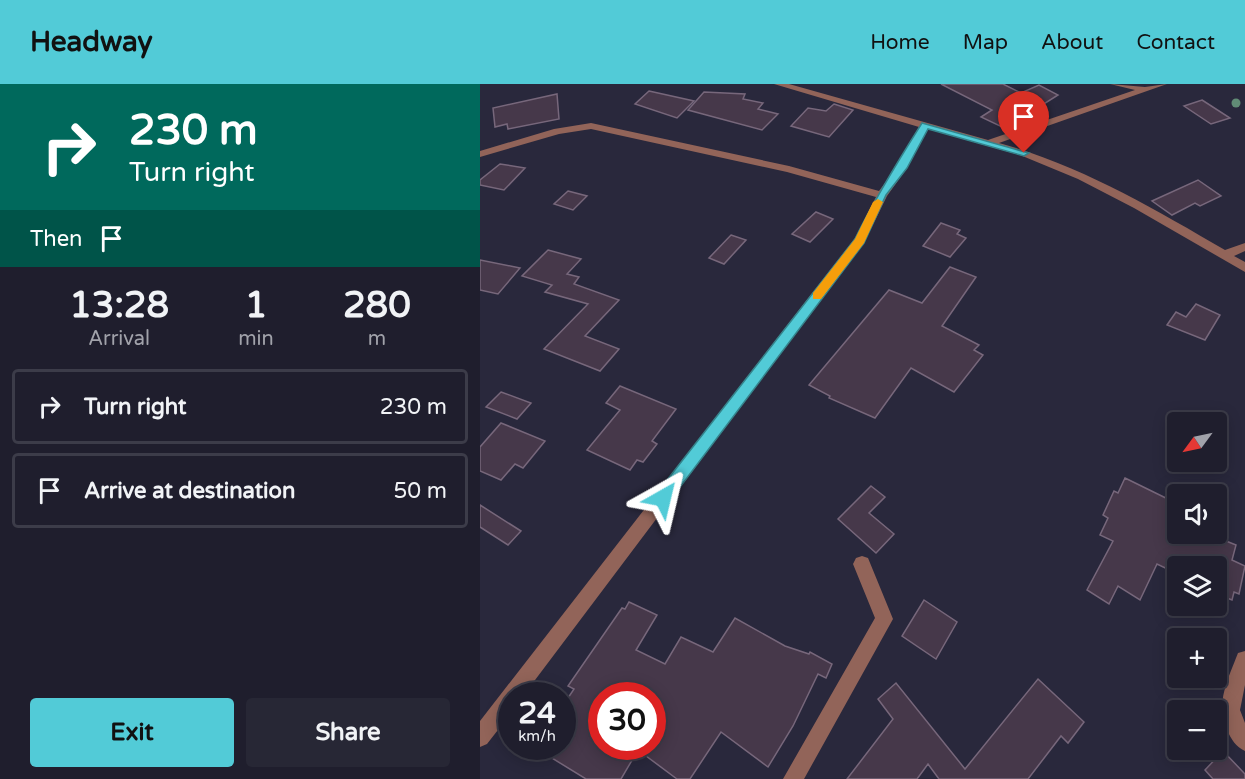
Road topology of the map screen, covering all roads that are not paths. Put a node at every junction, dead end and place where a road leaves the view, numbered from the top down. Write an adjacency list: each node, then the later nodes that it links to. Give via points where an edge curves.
1 (779, 84): 5 (street)
2 (1162, 84): 3 (street)
3 (1150, 88): 4 (street); 4 (street, via 1115,84 1120,92)
4 (1117, 99): 6 (street)
5 (925, 125): 6 (street); 8 (street)
6 (989, 143): 10 (street, via 1087,178)
7 (480, 154): 8 (street, via 558,131 591,126 789,169)
8 (882, 195): 14 (street, via 860,240)
9 (1245, 247): 10 (street)
10 (1224, 255): 11 (street)
11 (1245, 268)
12 (862, 564): 16 (street, via 884,619)
13 (1245, 660): 15 (street, via 1229,704 1232,723)
14 (480, 737)
15 (1245, 741)
16 (793, 779)

